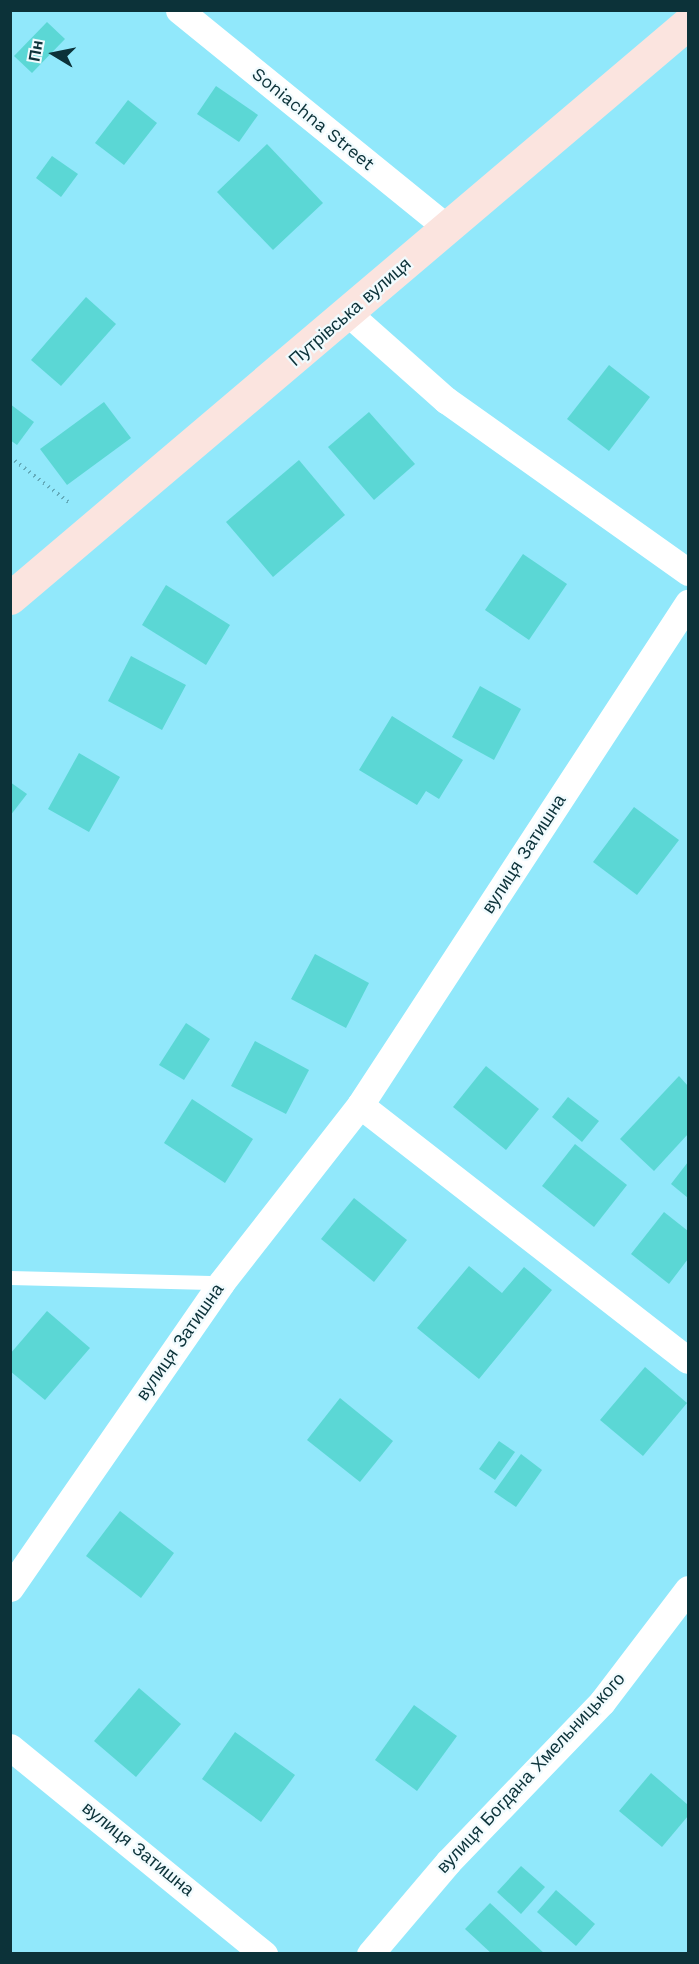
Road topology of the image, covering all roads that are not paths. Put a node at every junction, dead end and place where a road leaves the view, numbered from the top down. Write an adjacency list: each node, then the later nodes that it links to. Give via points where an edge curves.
1 (179, 10): 3 (street, Soniachna Street)
2 (688, 23): 3 (main road, Путрівська вулиця)
3 (447, 228): 4 (main road, Путрівська вулиця)
4 (349, 314): 5 (street, via 446,400); 6 (main road, Путрівська вулиця)
5 (688, 572)
6 (10, 598)
7 (688, 603): 8 (street, вулиця Затишна)
8 (360, 1105): 10 (street, вулиця Затишна); 11 (street)
9 (10, 1278): 10 (lane)
10 (220, 1283): 12 (street, вулиця Затишна)
11 (688, 1360)
12 (10, 1588)
13 (688, 1589): 16 (street, вулиця Богдана Хмельницького, via 602,1702 448,1862)
14 (10, 1747): 15 (street, вулиця Затишна)
15 (264, 1953)
16 (370, 1953)

